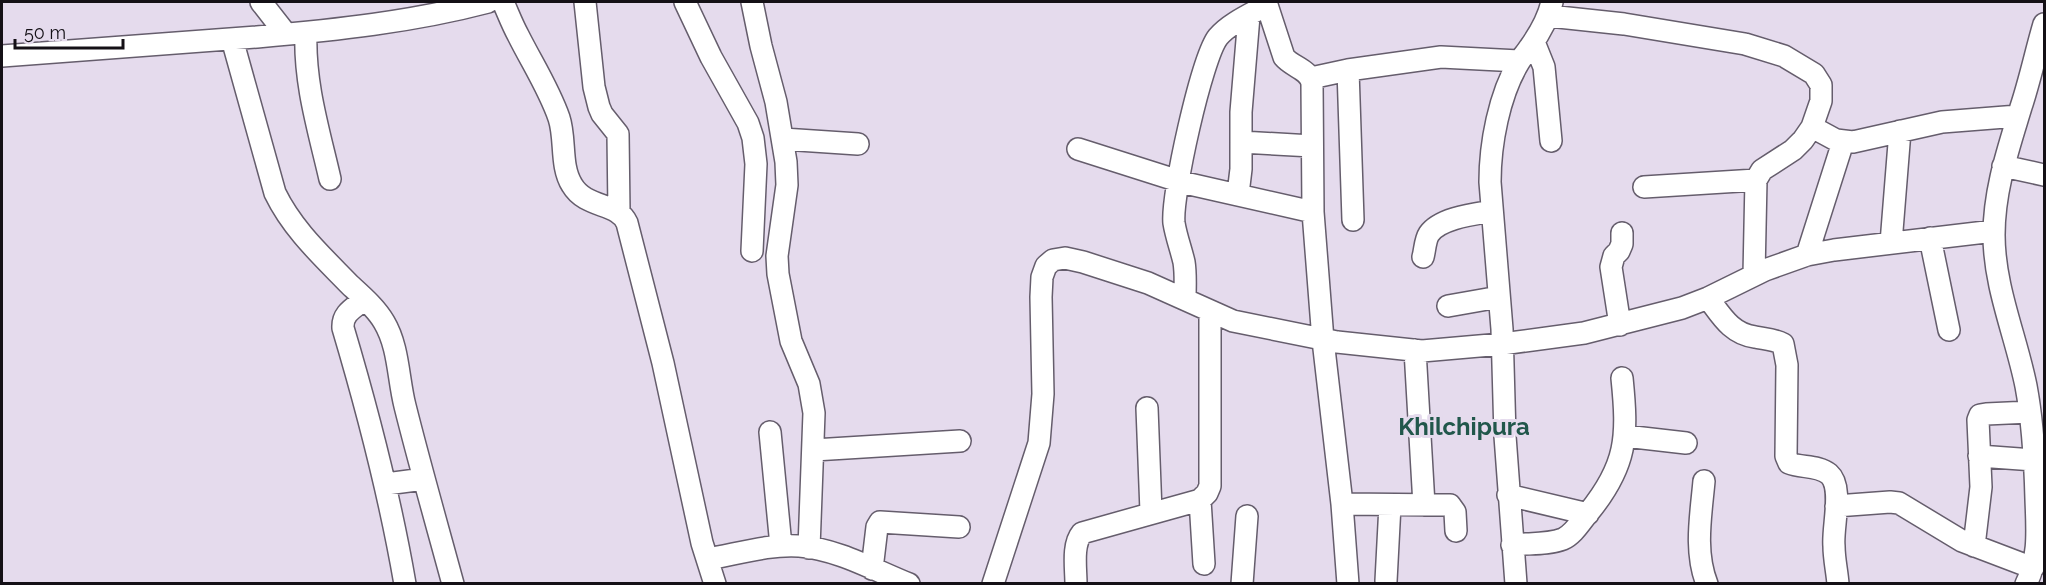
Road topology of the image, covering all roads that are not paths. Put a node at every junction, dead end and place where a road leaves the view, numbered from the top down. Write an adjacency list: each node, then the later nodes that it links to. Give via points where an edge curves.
1 (261, 2): 11 (street)
2 (488, 2): 11 (street, via 400,21)
3 (502, 2): 36 (street, via 560,120 569,180 574,189 592,203)
4 (585, 2): 36 (street, via 599,107 618,134)
5 (685, 2): 43 (street, via 753,138 756,164)
6 (752, 2): 21 (street)
7 (1267, 3): 9 (street); 17 (street, via 1284,57)
8 (1550, 9): 13 (street); 19 (street, via 1716,38 1784,56 1814,74 1821,85 1821,101)
9 (1249, 16): 23 (street); 31 (street, via 1226,30 1212,47)
10 (2044, 24): 18 (street)
11 (296, 34): 12 (street); 30 (street)
12 (232, 39): 14 (street); 49 (street, via 275,193 284,212 308,243)
13 (1534, 42): 15 (street); 22 (street, via 1544,67)
14 (2, 56)
15 (1519, 61): 16 (street, via 1441,57); 35 (street, via 1492,141)
16 (1348, 70): 17 (street); 38 (street)
17 (1311, 78): 26 (street)
18 (2018, 116): 20 (street, via 1950,121); 28 (street)
19 (1812, 127): 24 (street); 32 (street, via 1793,150 1762,170)
20 (1900, 131): 24 (street); 42 (street)
21 (783, 138): 25 (street); 65 (street, via 787,185 778,242 778,274 791,341 812,394)
22 (1551, 141)
23 (1241, 142): 26 (street); 34 (street)
24 (1844, 142): 44 (street)
25 (858, 144)
26 (1312, 146): 37 (street)
27 (1078, 148): 31 (street)
28 (2003, 166): 29 (street); 39 (street, via 1996,194)
29 (2044, 175)
30 (330, 179)
31 (1177, 180): 34 (street); 50 (street, via 1174,222 1184,263)
32 (1756, 180): 33 (street); 46 (street)
33 (1644, 187)
34 (1238, 194): 37 (street)
35 (1492, 211): 45 (street, via 1456,218 1435,228 1429,234); 47 (street)
36 (619, 212): 86 (street, via 627,223 663,363)
37 (1313, 212): 55 (street)
38 (1353, 220)
39 (1994, 231): 41 (street); 60 (street, via 1996,271)
40 (1622, 233): 53 (street, via 1622,244 1611,267)
41 (1930, 238): 42 (street); 54 (street)
42 (1891, 243): 44 (street)
43 (752, 251)
44 (1807, 255): 46 (street)
45 (1423, 257)
46 (1754, 275): 48 (street)
47 (1499, 297): 51 (street); 56 (street)
48 (1708, 298): 53 (street); 76 (street, via 1731,327 1742,334 1783,344 1787,365 1786,456 1794,465 1826,471 1835,483)
49 (365, 299): 68 (street, via 389,332); 70 (street, via 343,320)
50 (1185, 299): 52 (street); 95 (street, via 1083,262 1065,258 1046,266 1041,297 1043,394 1039,443)
51 (1448, 306)
52 (1210, 312): 55 (street, via 1233,321); 72 (street, via 1210,486)
53 (1620, 325): 56 (street)
54 (1949, 330)
55 (1323, 340): 57 (street); 73 (street)
56 (1502, 344): 57 (street); 71 (street)
57 (1415, 350): 75 (street)
58 (1622, 378): 62 (street)
59 (1147, 408): 77 (street)
60 (2030, 412): 66 (street, via 1980,415); 67 (street)
61 (770, 432): 83 (street)
62 (1625, 436): 64 (street); 78 (street, via 1614,476)
63 (960, 441): 65 (street)
64 (1686, 443)
65 (814, 450): 85 (street)
66 (1979, 456): 67 (street); 84 (street, via 1980,505)
67 (2038, 468): 89 (street, via 2036,556)
68 (424, 479): 70 (street); 92 (street)
69 (1704, 481): 100 (street, via 1700,549)
70 (386, 484): 91 (street)
71 (1508, 495): 78 (street); 82 (street)
72 (1200, 500): 77 (street); 87 (street)
73 (1342, 504): 74 (street); 98 (street)
74 (1390, 505): 75 (street); 90 (street)
75 (1424, 505): 81 (street, via 1454,508)
76 (1836, 506): 84 (street, via 1899,503); 101 (street, via 1833,545)
77 (1151, 512): 96 (street, via 1082,533 1076,546)
78 (1588, 514): 82 (street, via 1566,537)
79 (1247, 516): 97 (street)
80 (959, 527): 88 (street, via 880,522)
81 (1456, 531)
82 (1512, 545): 99 (street)
83 (781, 546): 85 (street); 86 (street)
84 (1974, 546): 89 (street)
85 (808, 548): 88 (street)
86 (707, 559): 93 (street)
87 (1204, 564)
88 (872, 569): 94 (street)
89 (2030, 576)
90 (1386, 581)
91 (405, 584)
92 (453, 584)
93 (715, 584)
94 (909, 584)
95 (993, 584)
96 (1076, 584)
97 (1242, 584)
98 (1348, 584)
99 (1516, 584)
100 (1707, 584)
101 (1838, 584)

